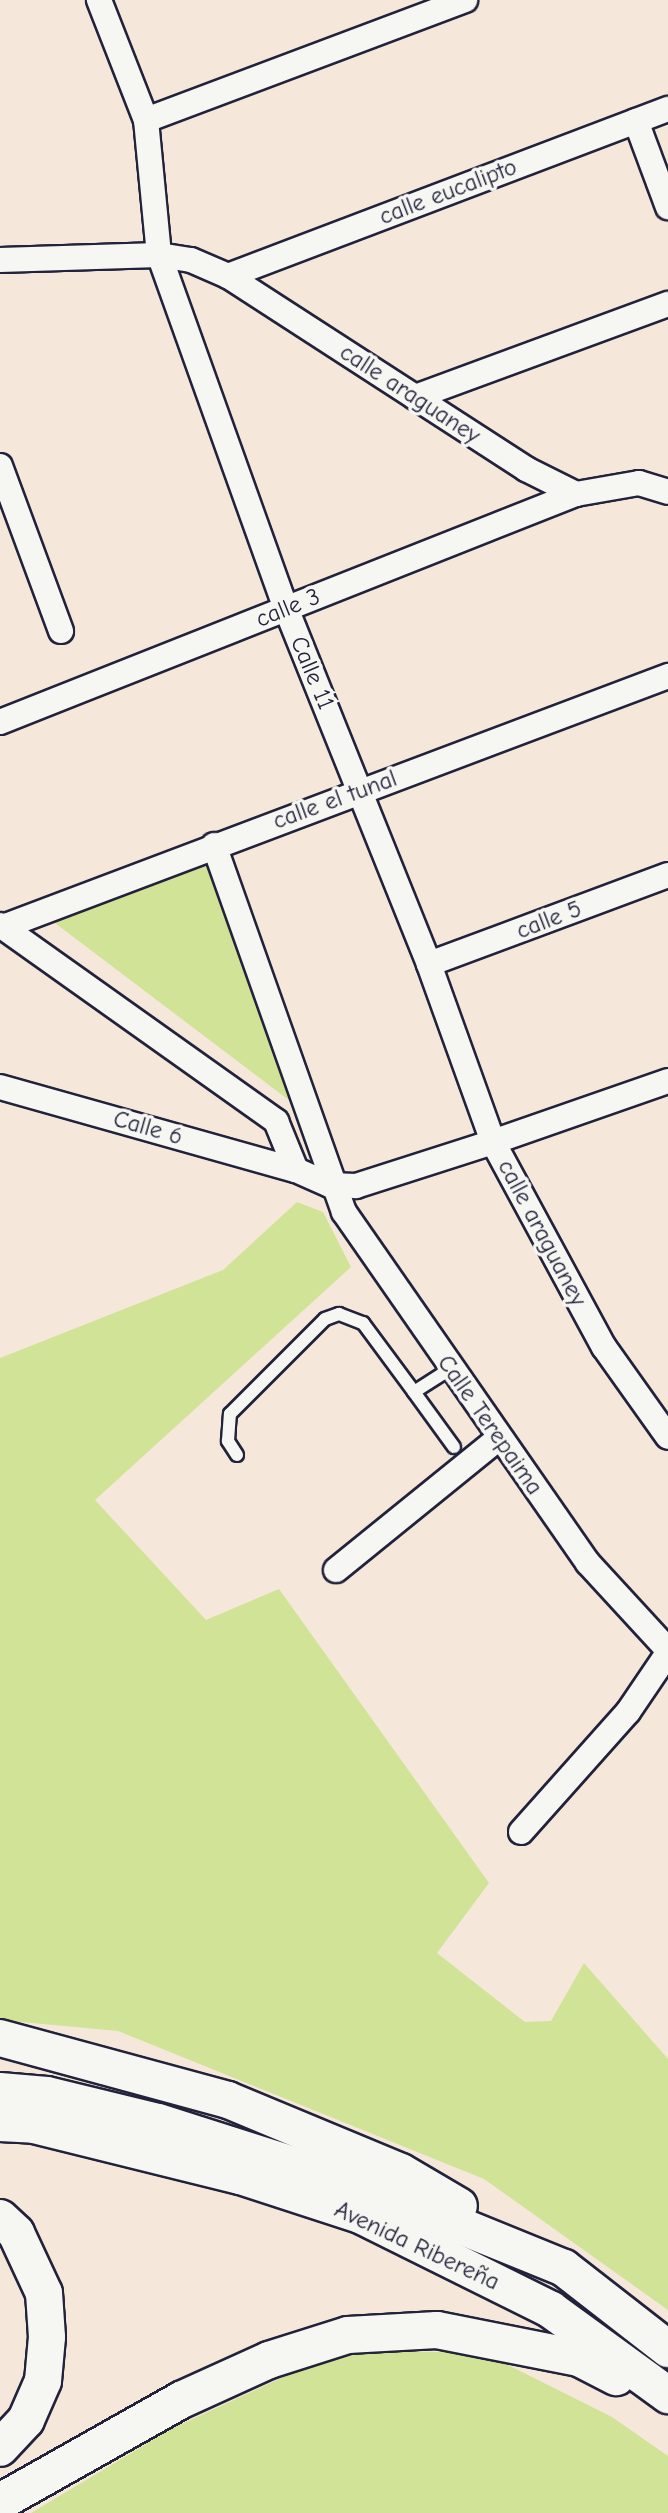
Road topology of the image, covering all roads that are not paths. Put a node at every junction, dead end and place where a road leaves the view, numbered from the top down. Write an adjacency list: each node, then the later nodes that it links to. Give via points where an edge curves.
1 (99, 0): 4 (street, Calle 11)
2 (465, 0): 4 (street)
3 (668, 109): 5 (street, calle eucalipto)
4 (146, 120): 7 (street, Calle 11)
5 (636, 121): 6 (street); 9 (street, calle eucalipto)
6 (668, 207)
7 (159, 255): 8 (street, calle araguaney); 9 (street, calle araguaney, via 191,260); 15 (street, Calle 11)
8 (0, 260)
9 (228, 276): 11 (street, calle araguaney)
10 (668, 304): 11 (street)
11 (415, 397): 14 (street, calle araguaney, via 526,469)
12 (0, 466): 16 (street)
13 (668, 492): 14 (street, via 639,483)
14 (576, 494): 15 (street, calle 3)
15 (286, 609): 18 (street, calle 3); 19 (street, Calle 11)
16 (61, 631)
17 (668, 676): 19 (street, calle el tunal)
18 (0, 722)
19 (361, 791): 20 (street, calle el tunal); 23 (street, Calle 11)
20 (214, 845): 22 (street, calle el tunal); 28 (street, Calle Terepaima)
21 (668, 875): 23 (street, calle 5)
22 (2, 926): 27 (street, via 276,1121)
23 (429, 964): 26 (street, Calle 11)
24 (668, 1081): 26 (street, calle araguaney)
25 (0, 1087): 27 (street, Calle 6)
26 (493, 1142): 28 (street, via 356,1186); 31 (street, calle araguaney, via 604,1347)
27 (296, 1170): 28 (street)
28 (330, 1185): 29 (street, Calle Terepaima)
29 (450, 1369): 30 (lane); 32 (street, Calle Terepaima)
30 (414, 1392): 33 (lane); 34 (lane, via 363,1323 339,1314 325,1319 230,1414 228,1441)
31 (668, 1437)
32 (499, 1438): 35 (street); 36 (street, Calle Terepaima, via 588,1563)
33 (454, 1447)
34 (237, 1455)
35 (336, 1570)
36 (668, 1652): 37 (street, via 628,1712)
37 (521, 1832)
38 (0, 2038): 42 (main road, via 228,2100 401,2172)
39 (0, 2091): 42 (main road, Avenida Ribereña, via 47,2095 158,2122 372,2190)
40 (0, 2123): 44 (main road, Avenida Ribereña, via 34,2125 240,2176 360,2215 551,2310)
41 (0, 2218): 46 (main road, via 16,2233 44,2293 47,2337 43,2381 32,2407)
42 (564, 2268): 43 (main road, Avenida Ribereña)
43 (668, 2349)
44 (668, 2395)
45 (668, 2404): 47 (main road, via 579,2358 437,2330 348,2335 269,2360 181,2400)
46 (0, 2448)
47 (0, 2502)

